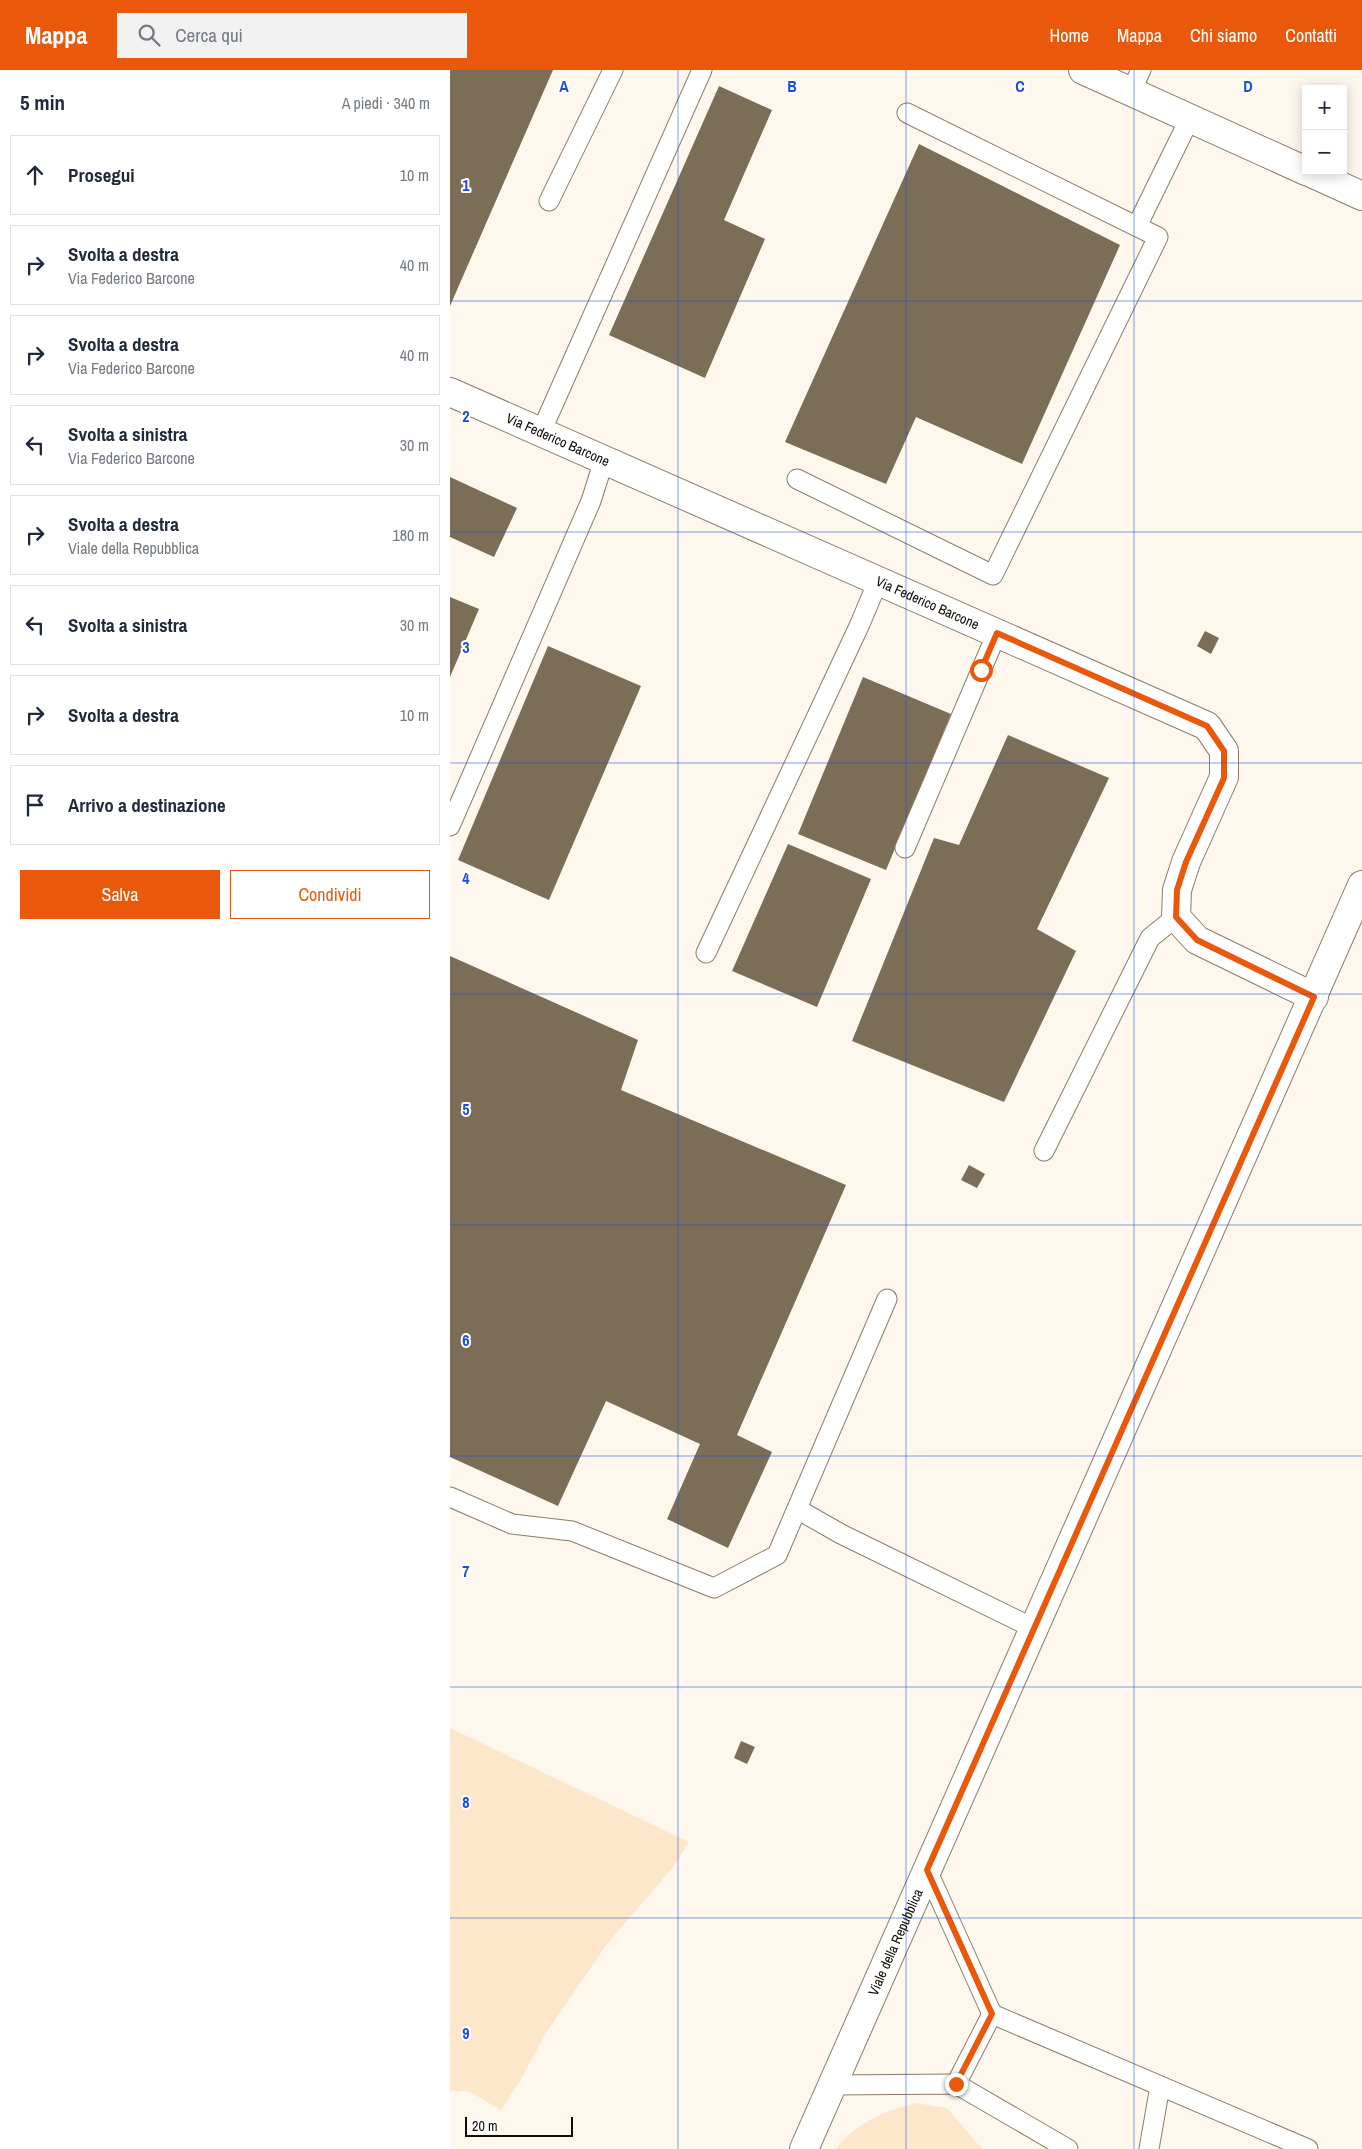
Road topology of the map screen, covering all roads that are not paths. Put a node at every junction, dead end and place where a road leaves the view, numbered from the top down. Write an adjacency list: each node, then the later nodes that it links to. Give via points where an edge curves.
1 (614, 70): 10 (lane)
2 (702, 70): 13 (lane)
3 (1084, 70): 4 (street)
4 (1136, 81): 6 (street)
5 (907, 113): 11 (lane)
6 (1190, 118): 7 (street); 11 (lane)
7 (1302, 169)
8 (1315, 175): 9 (street)
9 (1362, 196)
10 (549, 201)
11 (1137, 226): 15 (lane, via 1158,237 993,575)
12 (450, 392): 13 (street, Via Federico Barcone)
13 (541, 432): 14 (street, Via Federico Barcone)
14 (604, 460): 16 (street, Via Federico Barcone); 18 (lane, via 590,501)
15 (798, 479)
16 (878, 581): 17 (street, Via Federico Barcone); 22 (lane)
17 (997, 633): 19 (lane); 21 (street, Via Federico Barcone, via 1207,726 1224,751 1224,778 1186,862 1177,890)
18 (450, 826)
19 (905, 848)
20 (1362, 885): 23 (street, Viale della Repubblica)
21 (1176, 917): 23 (street, via 1197,940); 24 (lane, via 1150,938)
22 (706, 953)
23 (1314, 997): 28 (street, Viale della Repubblica)
24 (1044, 1151)
25 (887, 1298): 27 (lane)
26 (450, 1497): 27 (lane, via 512,1524 572,1531 714,1588 777,1555)
27 (797, 1509): 28 (lane, via 841,1534)
28 (1033, 1628): 29 (street, Viale della Repubblica)
29 (927, 1870): 30 (lane); 32 (street, Viale della Repubblica)
30 (992, 2014): 31 (lane); 33 (lane)
31 (956, 2084): 32 (lane); 35 (lane)
32 (833, 2085): 34 (street, Viale della Repubblica)
33 (1160, 2086): 36 (lane); 37 (lane)
34 (804, 2149)
35 (1068, 2149)
36 (1149, 2149)
37 (1308, 2149)

